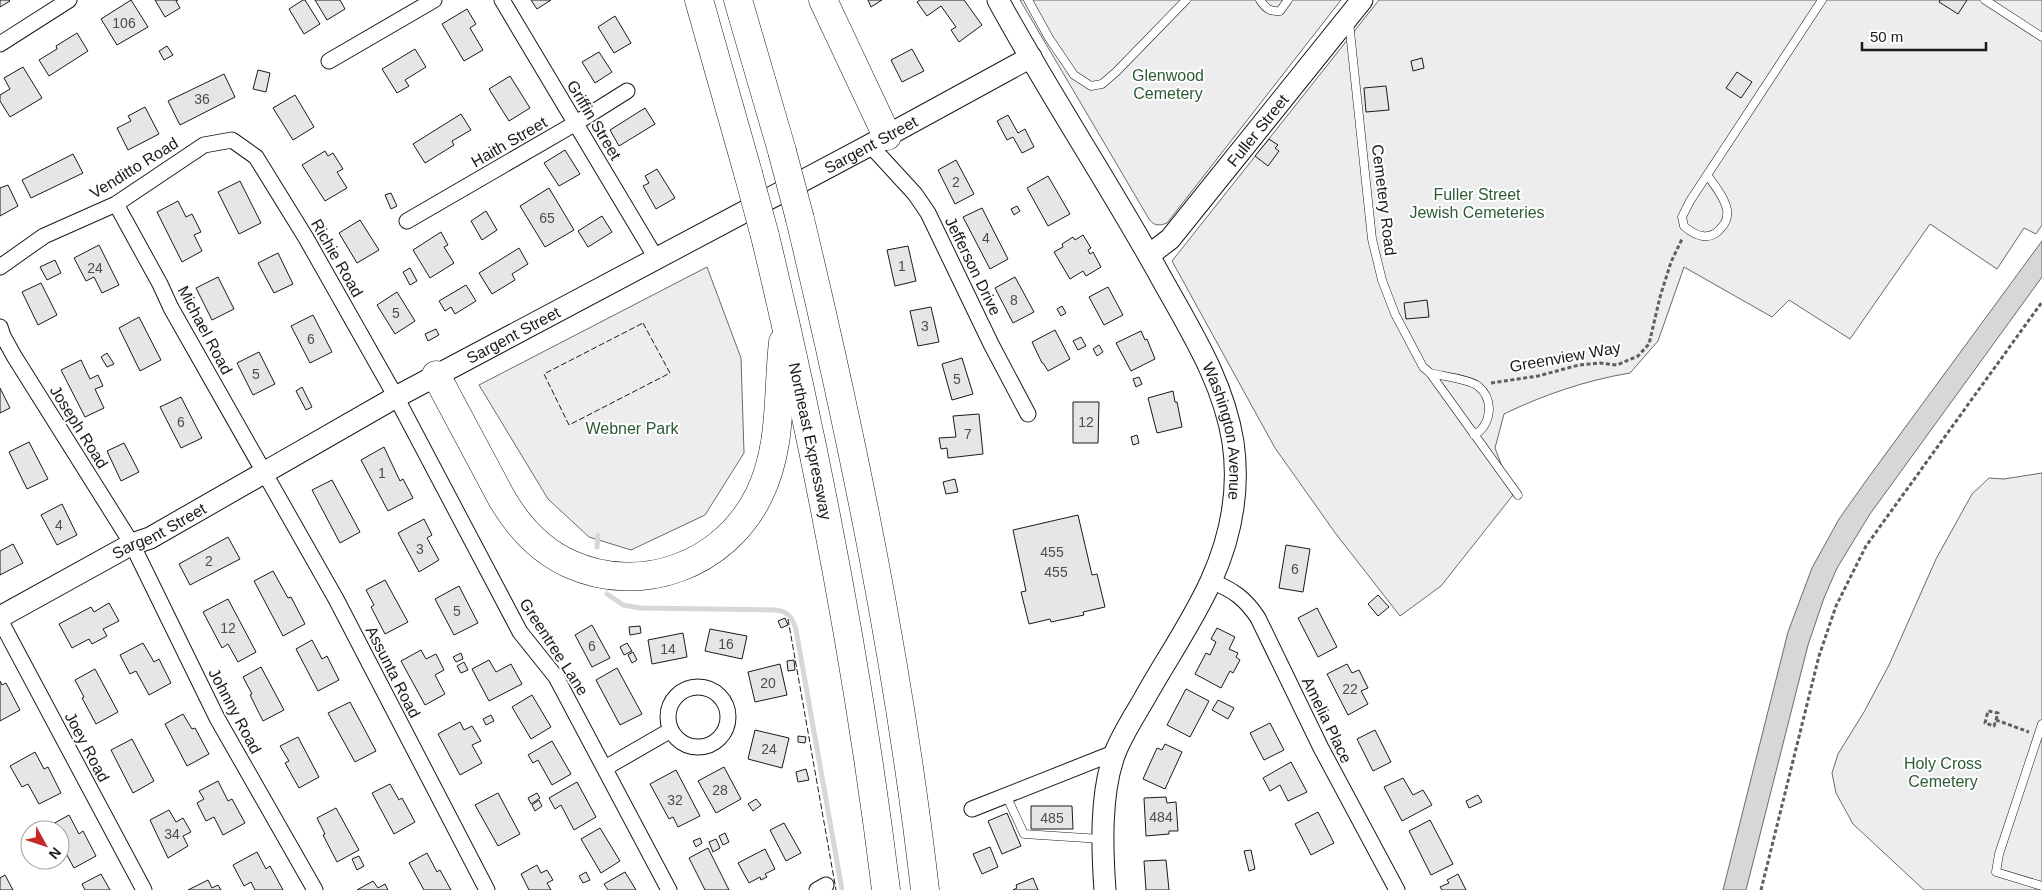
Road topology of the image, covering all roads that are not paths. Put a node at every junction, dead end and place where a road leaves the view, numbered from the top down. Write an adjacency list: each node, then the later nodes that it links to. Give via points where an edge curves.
1 (69, 0): 17 (street)
2 (434, 0): 19 (street)
3 (502, 0): 21 (street, Griffin Street)
4 (698, 0): 30 (highway, Northeast Expressway, bridge, via 748,173)
5 (738, 0): 55 (highway, bridge, via 800,219 843,405 899,704)
6 (823, 0): 22 (highway)
7 (998, 0): 18 (street, Washington Avenue)
8 (1028, 0): 9 (lane, via 1074,75 1091,86 1102,84 1116,72)
9 (1186, 0)
10 (1260, 0): 11 (lane, via 1272,12 1280,11)
11 (1288, 0)
12 (1362, 0): 15 (street, Fuller Street)
13 (1822, 0): 24 (lane)
14 (1985, 0): 16 (lane)
15 (1349, 17): 27 (street, Fuller Street, via 1170,239); 32 (lane, Cemetery Road, via 1372,239 1395,314 1423,367)
16 (2042, 37)
17 (0, 44)
18 (1030, 57): 22 (street, Sargent Street); 27 (street, Washington Avenue)
19 (329, 61)
20 (627, 91): 21 (street, Haith Street)
21 (576, 123): 26 (street, Haith Street); 28 (street, Griffin Street)
22 (878, 140): 28 (street, Sargent Street); 35 (street, Jefferson Drive, via 928,213)
23 (237, 144): 25 (street, Venditto Road, via 232,140 204,145); 34 (street, Richie Road, via 256,157 276,188)
24 (1708, 176): 24 (lane, via 1725,202 1727,218 1712,236 1706,237 1688,230 1682,217)
25 (116, 204): 29 (street, Venditto Road, via 44,236); 37 (street, Michael Road)
26 (406, 221)
27 (1149, 255): 40 (street, Washington Avenue, via 1209,363 1224,404 1233,443 1233,507 1225,544)
28 (656, 258): 33 (street, Sargent Street)
29 (0, 267)
30 (785, 321): 33 (highway, via 778,381 778,425 772,461 760,494 742,522 718,546 688,565 653,575 620,577 585,570 555,556 529,535 509,511); 54 (highway, Northeast Expressway, via 846,617 872,777)
31 (0, 327): 39 (street, Joseph Road, via 14,356)
32 (1430, 373): 36 (lane, Cemetery Road); 36 (lane, via 1478,386 1486,397 1489,415 1482,431)
33 (436, 375): 34 (street, Sargent Street)
34 (396, 397): 37 (street, Sargent Street); 45 (street, Greentree Lane, via 520,632 554,674)
35 (1028, 414)
36 (1474, 435): 38 (lane, Cemetery Road)
37 (264, 473): 39 (street, Sargent Street, via 150,538); 52 (street, Assunta Road, via 336,599)
38 (1518, 495)
39 (132, 544): 41 (street, Sargent Street); 51 (street, Johnny Road, via 217,718)
40 (1211, 581): 44 (street, Washington Avenue); 57 (street, Amelia Place, via 1248,602 1258,618 1321,748)
41 (0, 618): 50 (street, Joey Road)
42 (2042, 724): 49 (lane, via 1996,872)
43 (671, 730): 43 (street, via 688,746 709,745 724,732 728,719 726,706 720,696 709,689 696,687 684,690 671,704 668,717); 45 (street)
44 (1116, 752): 46 (street); 48 (street, Washington Avenue, via 1107,788)
45 (605, 768): 53 (street, Greentree Lane)
46 (1006, 795): 47 (street); 48 (lane, via 1024,834)
47 (972, 808)
48 (1103, 840): 56 (street, Washington Avenue)
49 (2042, 886)
50 (144, 890)
51 (315, 890)
52 (487, 890)
53 (669, 890)
54 (886, 890)
55 (925, 890)
56 (1105, 890)
57 (1397, 890)

